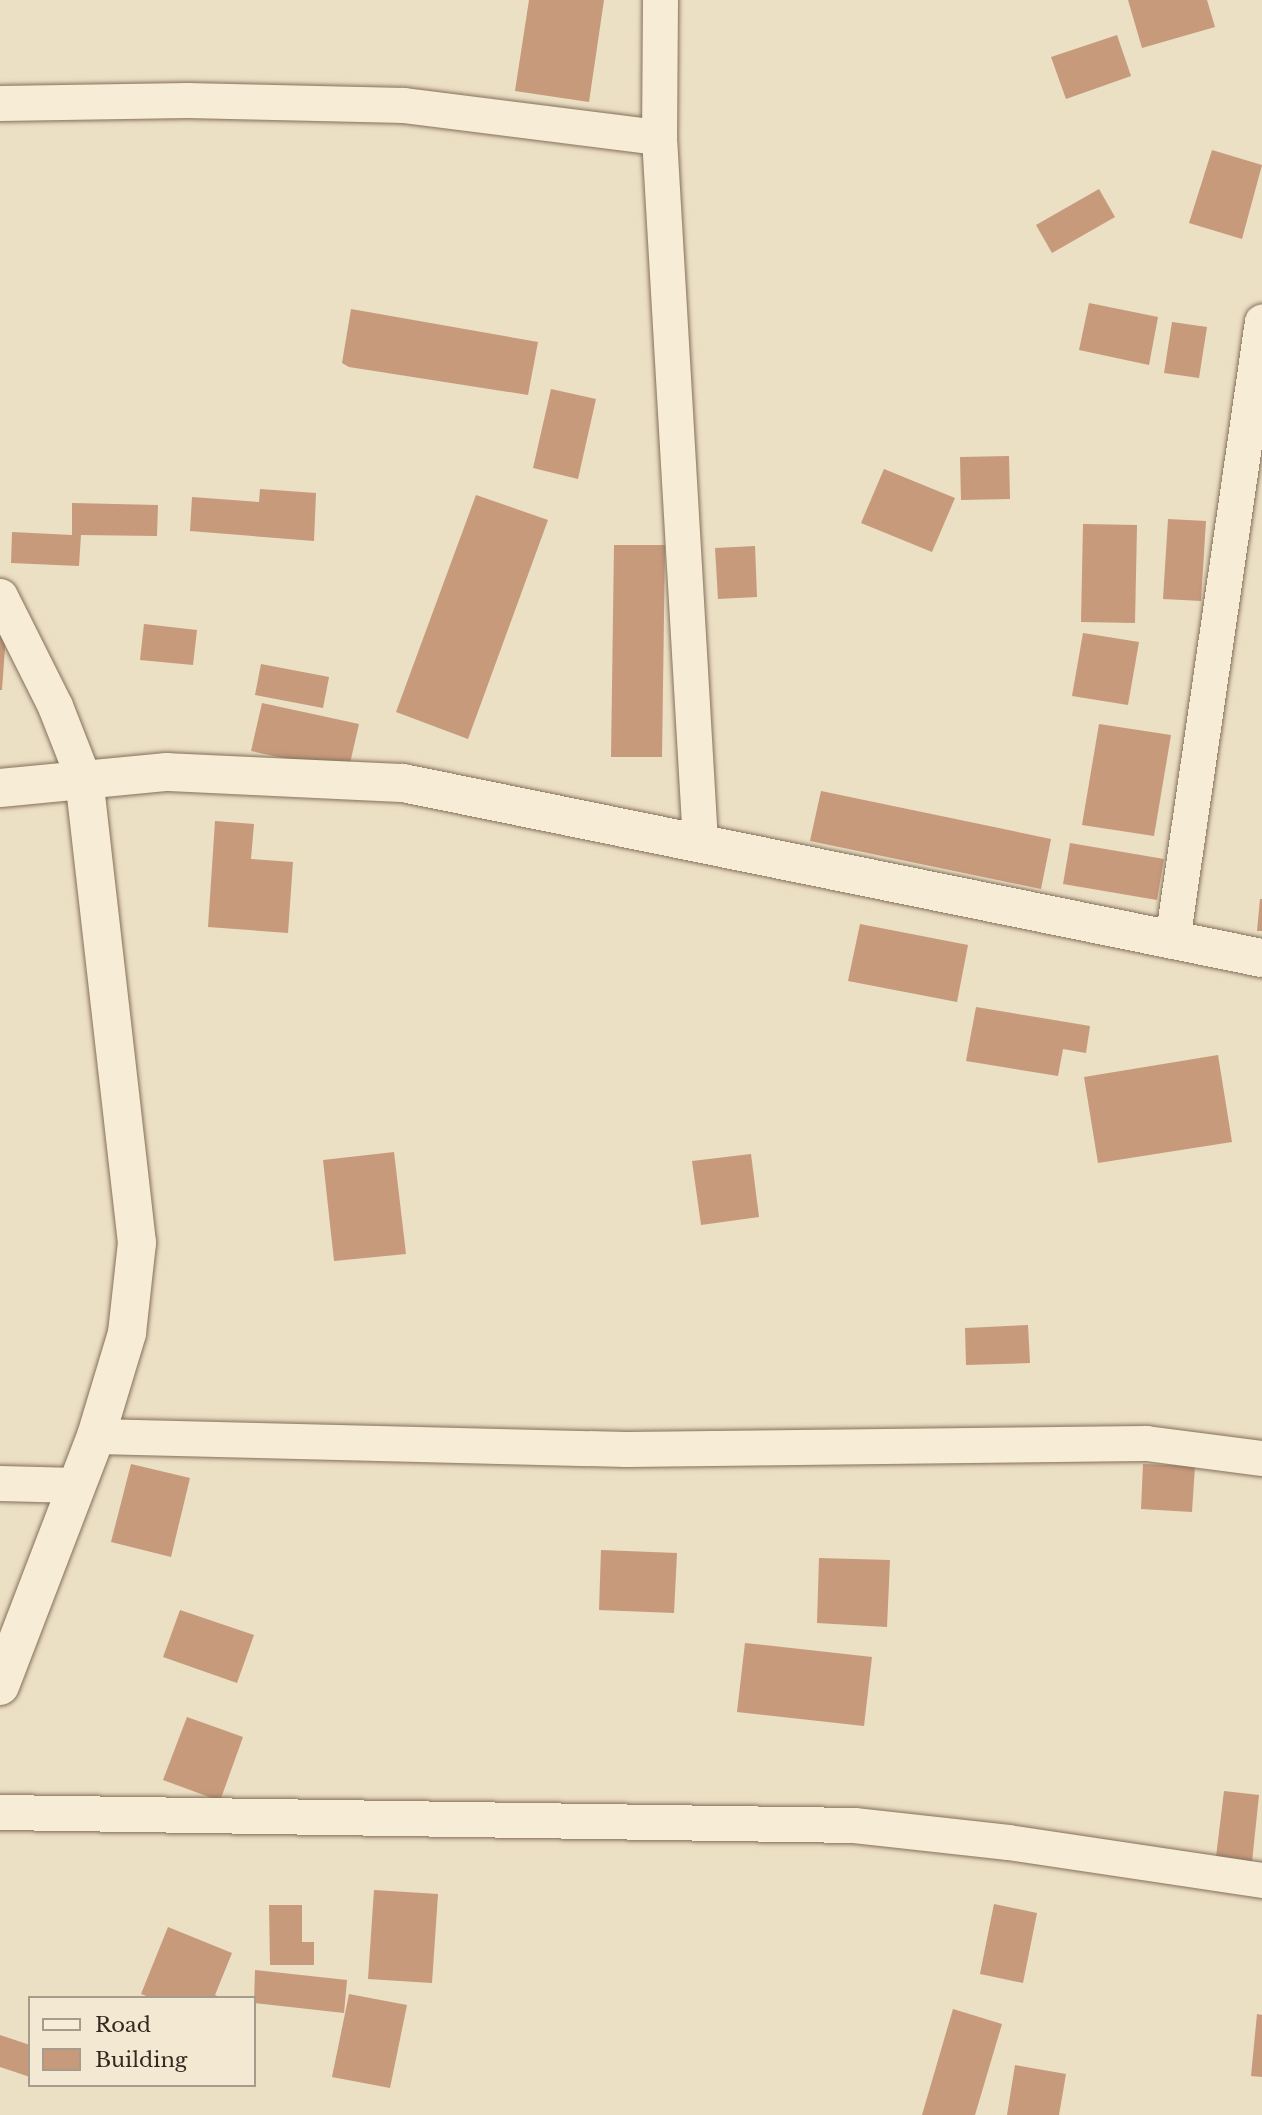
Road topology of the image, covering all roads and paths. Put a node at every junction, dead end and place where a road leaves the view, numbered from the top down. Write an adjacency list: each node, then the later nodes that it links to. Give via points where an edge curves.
1 (660, 0): 3 (street)
2 (0, 103): 3 (street, via 187,100 404,105)
3 (659, 137): 8 (street)
4 (1262, 321): 9 (street)
5 (0, 596): 6 (street, via 55,706)
6 (84, 780): 7 (street); 8 (street, via 167,772 403,783); 11 (street, via 137,1243 127,1333)
7 (0, 789)
8 (700, 842): 9 (street)
9 (1172, 941): 10 (street)
10 (1262, 958)
11 (96, 1436): 12 (street, via 626,1449 1146,1443); 14 (street)
12 (1262, 1458)
13 (0, 1483): 14 (street)
14 (77, 1485): 15 (street)
15 (0, 1686)
16 (0, 1812): 17 (street, via 854,1825 1008,1842)
17 (1262, 1880)

